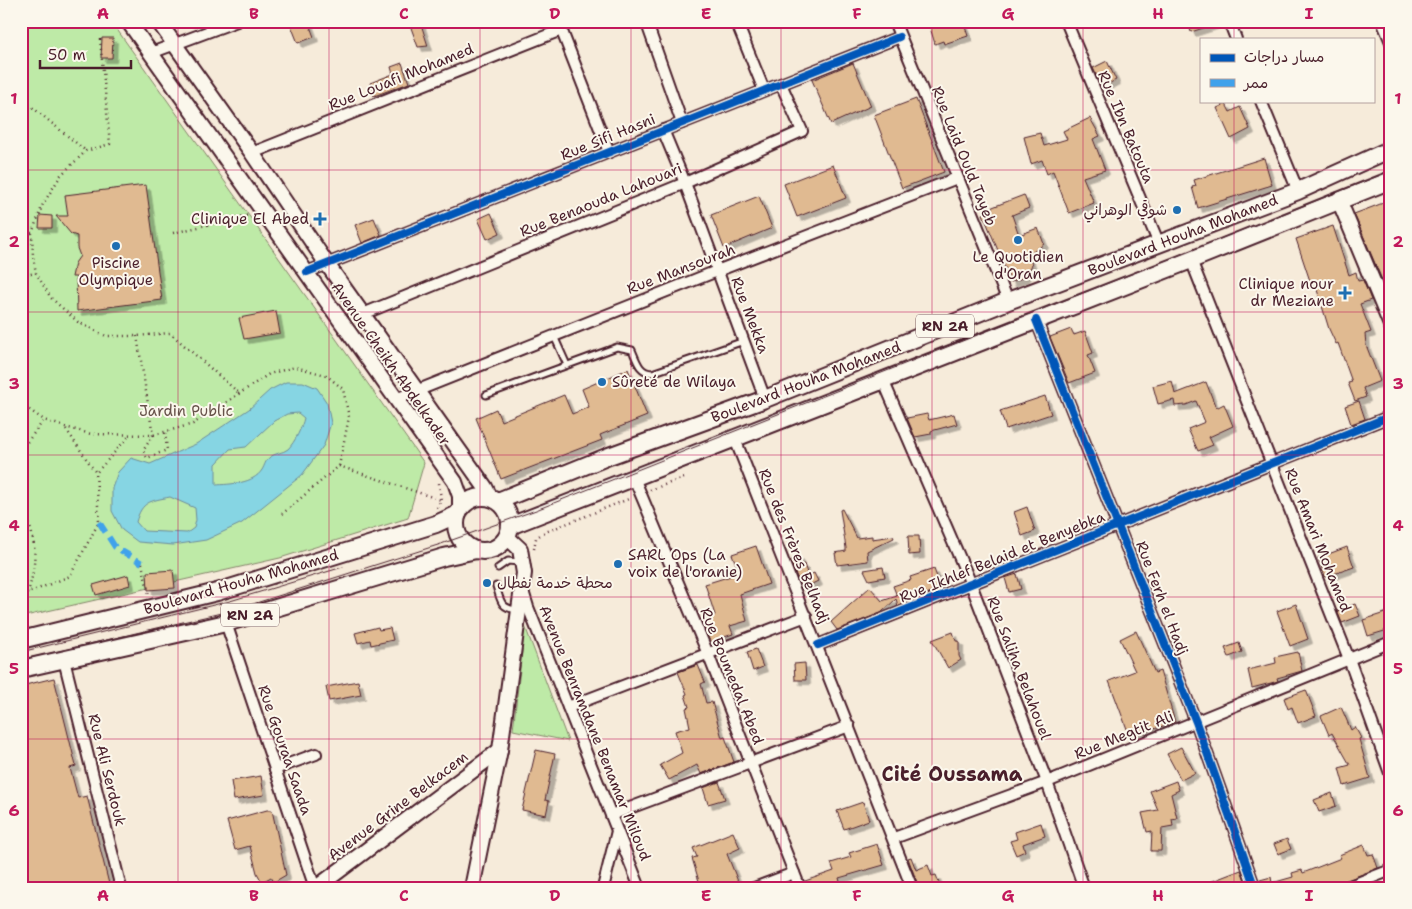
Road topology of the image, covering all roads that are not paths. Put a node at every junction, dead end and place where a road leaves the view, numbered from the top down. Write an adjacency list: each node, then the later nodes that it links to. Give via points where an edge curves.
1 (128, 21): 15 (main road, Avenue Cheikh Abdelkader)
2 (158, 21): 14 (main road, Avenue Cheikh Abdelkader)
3 (238, 21): 14 (street)
4 (646, 21): 19 (street)
5 (736, 21): 17 (street)
6 (894, 21): 11 (street, Rue Laid Ould Tayeb)
7 (1066, 21): 29 (street, Rue Ibn Batouta)
8 (1229, 21): 12 (street)
9 (1382, 21): 13 (street)
10 (560, 26): 22 (street); 23 (street, Rue Louafi Mohamed)
11 (900, 37): 16 (street, Rue Sifi Hasni); 24 (street, Rue Laid Ould Tayeb)
12 (1236, 38)
13 (1391, 42)
14 (174, 44): 15 (street); 23 (main road, Avenue Cheikh Abdelkader)
15 (151, 53): 33 (main road, Avenue Cheikh Abdelkader)
16 (781, 84): 17 (street, Rue Sifi Hasni); 26 (street, Rue Benaouda Lahouari, via 802,131)
17 (764, 90): 19 (street, Rue Sifi Hasni)
18 (1261, 102): 27 (street)
19 (682, 123): 20 (street, Rue Sifi Hasni)
20 (663, 130): 22 (street, Rue Sifi Hasni); 26 (street, Rue Mekka)
21 (1391, 149): 27 (main road, Boulevard Houha Mohamed / RN 2A)
22 (609, 152): 31 (street, Rue Sifi Hasni)
23 (252, 153): 31 (main road, Avenue Cheikh Abdelkader)
24 (957, 178): 32 (street, Rue Mansourah); 34 (street, Rue Laid Ould Tayeb)
25 (1391, 180): 28 (main road, Boulevard Houha Mohamed / RN 2A)
26 (685, 182): 32 (street, Rue Mekka); 35 (street, Rue Benaouda Lahouari)
27 (1298, 191): 29 (main road, Boulevard Houha Mohamed / RN 2A)
28 (1339, 200): 30 (main road, Boulevard Houha Mohamed / RN 2A); 37 (main road)
29 (1159, 244): 34 (main road, Boulevard Houha Mohamed / RN 2A)
30 (1191, 260): 36 (main road, Boulevard Houha Mohamed / RN 2A); 48 (street, Rue Amari Mohamed)
31 (327, 264): 33 (street, Rue Sifi Hasni); 35 (main road, Avenue Cheikh Abdelkader)
32 (717, 271): 38 (street, Rue Mansourah); 39 (street, Rue Mekka)
33 (307, 272): 44 (main road, Avenue Cheikh Abdelkader)
34 (1008, 301): 45 (main road, Boulevard Houha Mohamed / RN 2A)
35 (363, 314): 42 (main road, Avenue Cheikh Abdelkader)
36 (1036, 320): 41 (main road, Boulevard Houha Mohamed / RN 2A); 52 (street, Rue Ferh el Hadj)
37 (1391, 324)
38 (554, 335): 40 (lane); 42 (street, Rue Mansourah)
39 (744, 341): 40 (lane, via 652,373 640,368 632,350 618,346); 45 (street, Rue Mekka)
40 (567, 365): 43 (lane)
41 (883, 380): 47 (main road, Boulevard Houha Mohamed / RN 2A); 57 (street, Rue Saliha Belahouel)
42 (416, 390): 44 (street, Rue Mansourah); 50 (main road, Avenue Cheikh Abdelkader)
43 (486, 395)
44 (396, 399): 51 (main road, Avenue Cheikh Abdelkader, via 455,482 460,496)
45 (765, 399): 50 (main road, Boulevard Houha Mohamed / RN 2A)
46 (1391, 416): 48 (street, Rue Ikhlef Belaid et Benyebka)
47 (735, 439): 49 (main road, Boulevard Houha Mohamed / RN 2A); 61 (street, Rue des Frères Belhadj)
48 (1272, 464): 52 (street, Rue Ikhlef Belaid et Benyebka); 67 (street, Rue Amari Mohamed)
49 (634, 478): 53 (main road, Boulevard Houha Mohamed / RN 2A); 66 (street, Rue Boumedal Abed)
50 (494, 499): 51 (main road, via 473,498); 53 (main road, via 507,512)
51 (459, 512): 54 (main road, via 456,525 460,537); 63 (main road, Boulevard Houha Mohamed / RN 2A, via 436,524 217,592)
52 (1118, 525): 57 (street, Rue Ikhlef Belaid et Benyebka); 71 (street, Rue Ferh el Hadj)
53 (508, 538): 54 (main road, via 492,549); 55 (main road)
54 (476, 550): 62 (main road, Boulevard Houha Mohamed / RN 2A)
55 (528, 560): 56 (lane, via 508,561); 59 (main road)
56 (498, 568)
57 (971, 584): 65 (street, Rue Ikhlef Belaid et Benyebka); 78 (street, Rue Saliha Belahouel)
58 (496, 586): 60 (lane, via 506,608)
59 (523, 589): 60 (main road); 70 (street, Avenue Benramdane Benamar Miloud)
60 (520, 610): 73 (main road)
61 (806, 616): 65 (street, Rue des Frères Belhadj); 66 (street)
62 (226, 622): 68 (main road, Boulevard Houha Mohamed / RN 2A); 76 (street, Rue Gouraa Saada)
63 (21, 640)
64 (1391, 642): 67 (street, Rue Megtit Ali)
65 (818, 645): 72 (street, Rue des Frères Belhadj)
66 (708, 654): 70 (street); 75 (street, Rue Boumedal Abed)
67 (1349, 659): 71 (street, Rue Megtit Ali); 77 (street, Rue Amari Mohamed)
68 (64, 660): 69 (main road, Boulevard Houha Mohamed / RN 2A); 84 (street, Rue Ali Serdouk)
69 (21, 669)
70 (568, 706): 79 (street, Avenue Benramdane Benamar Miloud)
71 (1196, 722): 78 (street, Rue Megtit Ali); 93 (street, Rue Ferh el Hadj)
72 (849, 726): 75 (street); 81 (street, Rue des Frères Belhadj)
73 (500, 750): 85 (main road, Avenue Grine Belkacem); 86 (main road)
74 (316, 754): 76 (street)
75 (751, 764): 79 (street); 83 (street, Rue Boumedal Abed)
76 (275, 769): 85 (street, Rue Gouraa Saada)
77 (1391, 776)
78 (1047, 782): 81 (street, Rue Megtit Ali); 92 (street, Rue Saliha Belahouel)
79 (611, 815): 80 (street, Avenue Benramdane Benamar Miloud)
80 (617, 831): 87 (street); 88 (street, Avenue Benramdane Benamar Miloud)
81 (894, 838): 91 (street, Rue des Frères Belhadj)
82 (1391, 870): 94 (street)
83 (794, 872): 89 (street); 90 (street, Rue Boumedal Abed)
84 (121, 888)
85 (316, 888)
86 (472, 888)
87 (603, 888)
88 (640, 888)
89 (754, 888)
90 (800, 888)
91 (912, 888)
92 (1084, 888)
93 (1255, 888)
94 (1344, 888)

